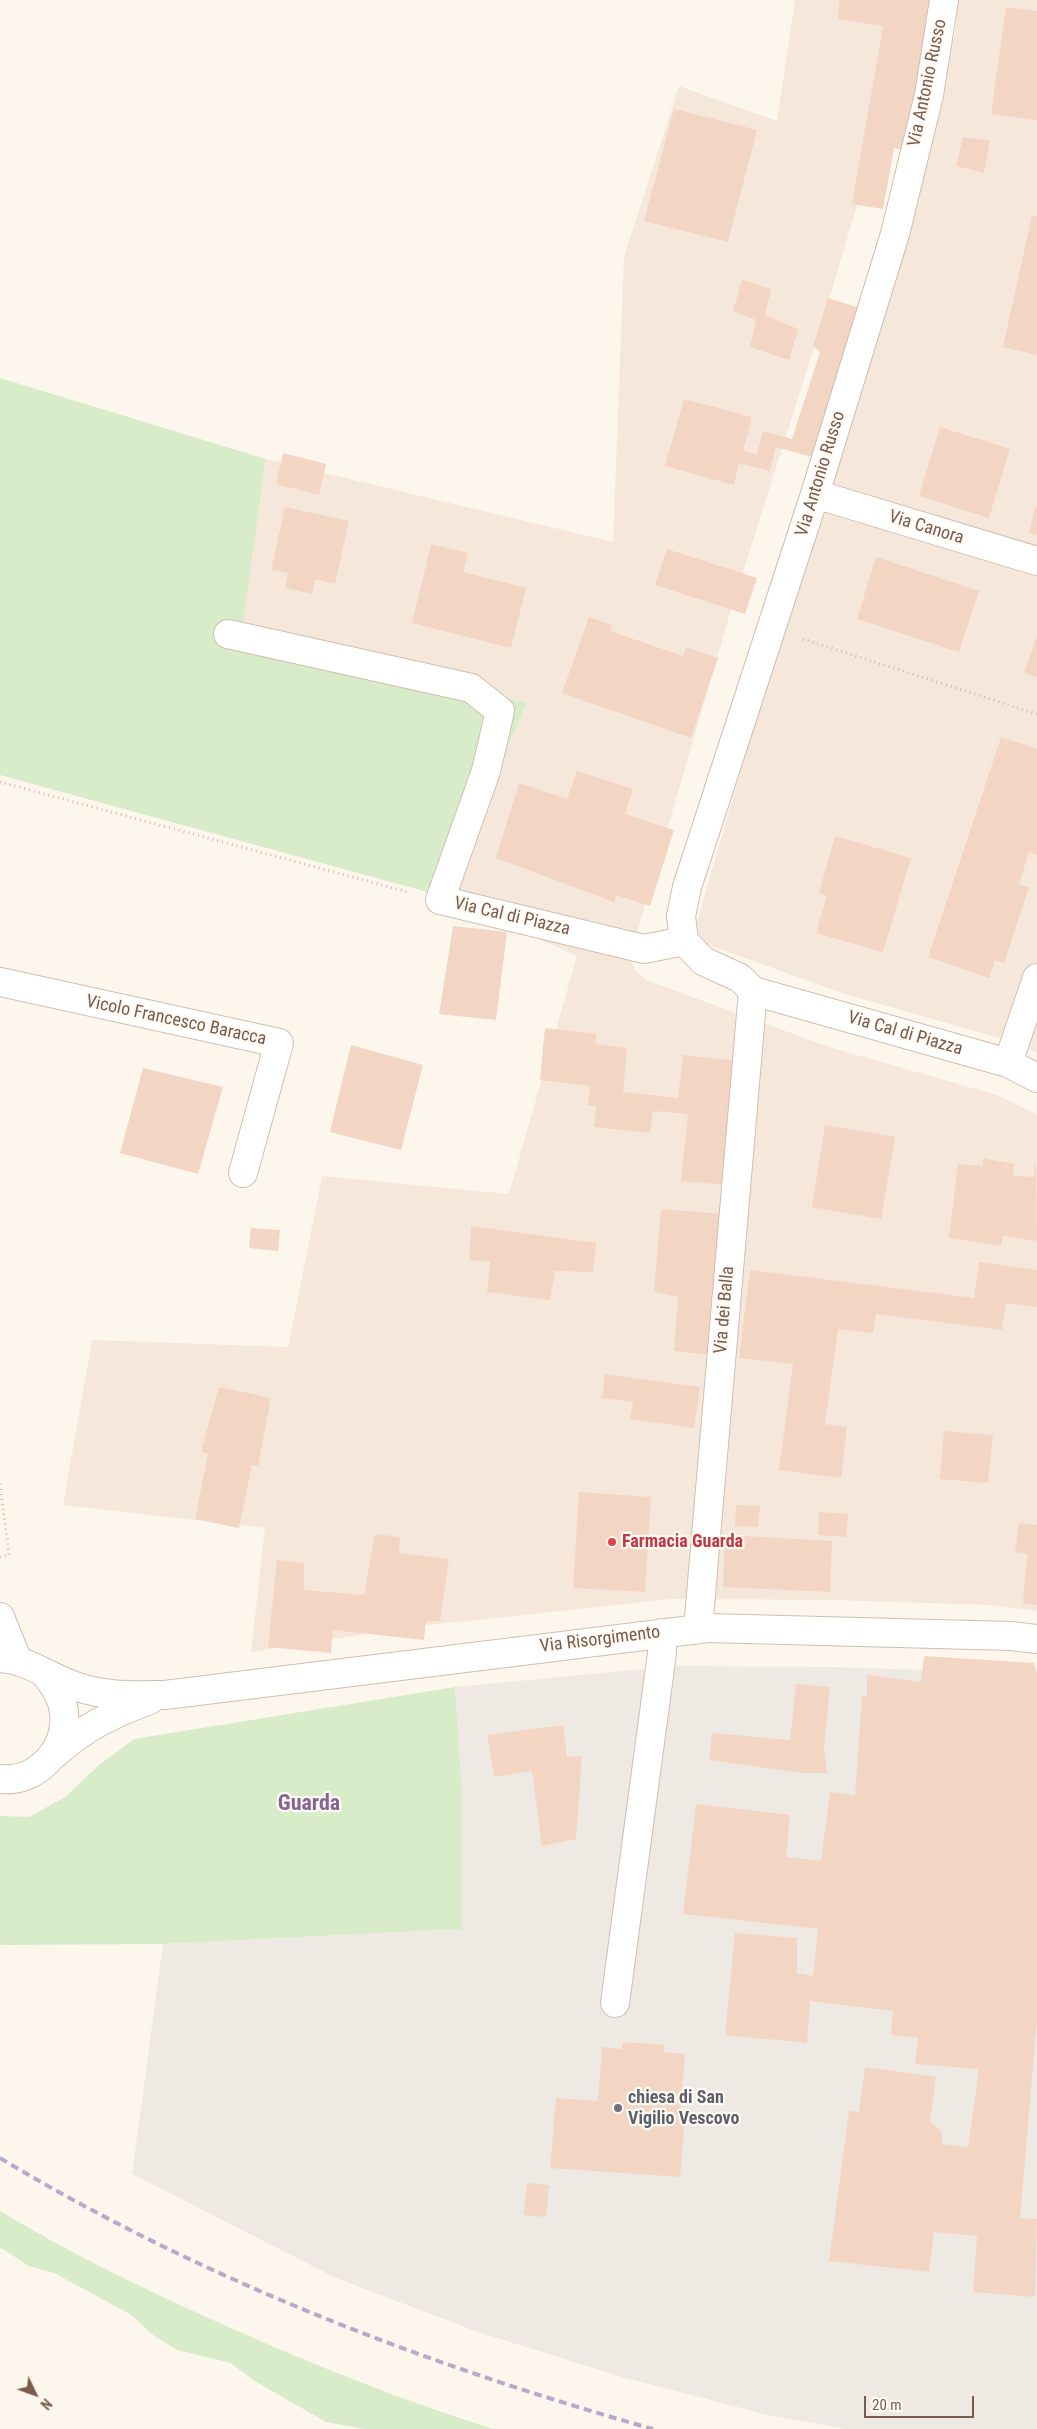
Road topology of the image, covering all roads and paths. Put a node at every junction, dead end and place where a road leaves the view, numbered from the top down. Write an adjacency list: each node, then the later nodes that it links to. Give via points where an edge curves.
1 (944, 0): 2 (street, Via Antonio Russo, via 928,95 894,234)
2 (815, 494): 3 (street, Via Canora); 4 (street, Via Antonio Russo)
3 (1037, 561)
4 (771, 629): 6 (path); 9 (street, Via Antonio Russo, via 687,886 680,916)
5 (228, 634): 8 (street, Via Cal di Piazza, via 471,688 500,711 486,771)
6 (1037, 714)
7 (0, 782): 8 (path)
8 (440, 900): 9 (street, Via Cal di Piazza, via 644,949)
9 (684, 942): 12 (street, Via Cal di Piazza, via 703,960 740,978)
10 (1037, 978): 13 (street)
11 (0, 982): 15 (street, Vicolo Francesco Baracca, via 278,1043)
12 (753, 991): 13 (street, Via Cal di Piazza); 19 (street, Via dei Balla)
13 (1008, 1063): 14 (street, Via Cal di Piazza)
14 (1037, 1078)
15 (243, 1173)
16 (0, 1484): 17 (path, via 9,1555)
17 (0, 1557)
18 (0, 1617): 22 (street)
19 (698, 1629): 20 (street, Via Risorgimento); 21 (street, Via Risorgimento)
20 (662, 1633): 24 (street, Via Risorgimento); 27 (street, via 662,1653)
21 (1037, 1639)
22 (9, 1659): 23 (street, Via Risorgimento, via 33,1665)
23 (46, 1675): 24 (street, Via Risorgimento, via 99,1693); 25 (street, Via Risorgimento, via 59,1691 65,1727)
24 (165, 1695): 25 (street, Via Risorgimento, via 98,1722 75,1736)
25 (51, 1758): 26 (street, Via Risorgimento, via 23,1777)
26 (0, 1779)
27 (615, 2003)

